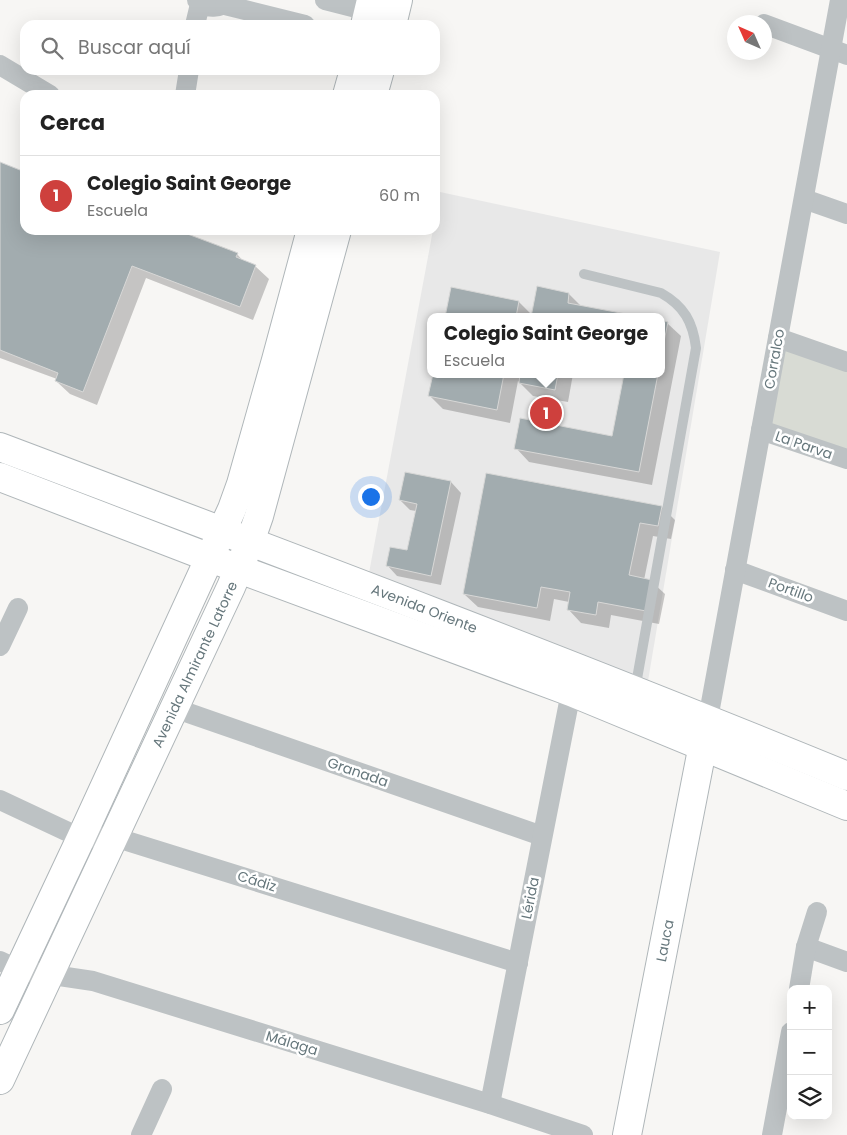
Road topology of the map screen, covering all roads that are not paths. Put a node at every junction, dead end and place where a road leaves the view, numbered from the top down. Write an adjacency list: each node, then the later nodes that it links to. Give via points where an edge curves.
1 (325, 0): 5 (street)
2 (840, 0): 10 (street, Corralco)
3 (198, 2): 4 (street, via 212,8); 7 (street)
4 (228, 2): 8 (street)
5 (368, 12): 6 (street)
6 (395, 14)
7 (196, 20)
8 (287, 20)
9 (772, 27): 10 (street)
10 (839, 52): 19 (street, Corralco)
11 (0, 65): 15 (street)
12 (188, 75): 16 (street)
13 (353, 75): 17 (main road)
14 (379, 75): 18 (main road)
15 (42, 90)
16 (187, 90)
17 (348, 90)
18 (374, 90)
19 (804, 199): 20 (street); 24 (street, Corralco)
20 (847, 214)
21 (310, 235): 30 (main road, via 241,484)
22 (336, 235): 31 (main road, Avenida Almirante Latorre, via 260,516)
23 (584, 274): 38 (lane, via 666,296 679,306 692,325 696,348)
24 (778, 338): 25 (street); 26 (street, Corralco)
25 (847, 362)
26 (761, 430): 28 (street, La Parva); 34 (street, Corralco)
27 (0, 447): 30 (main road, Avenida Oriente)
28 (847, 459)
29 (0, 477): 32 (main road, Avenida Oriente)
30 (222, 531): 31 (main road, Avenida Oriente); 32 (main road)
31 (250, 542): 33 (main road, Avenida Almirante Latorre); 38 (main road, Avenida Oriente)
32 (210, 558): 33 (main road, Avenida Oriente); 48 (main road)
33 (239, 569): 39 (main road, Avenida Oriente); 40 (main road, Avenida Almirante Latorre)
34 (735, 570): 36 (street, Portillo); 41 (street, Corralco)
35 (18, 608): 37 (street)
36 (847, 611)
37 (0, 644)
38 (635, 691): 41 (main road, Avenida Oriente)
39 (571, 692): 42 (main road, Avenida Oriente); 46 (street, Lérida)
40 (174, 708): 46 (street, Granada); 47 (main road, Avenida Almirante Latorre)
41 (708, 719): 42 (main road, Lauca); 43 (main road, Avenida Oriente)
42 (702, 746): 45 (main road, Avenida Oriente); 63 (main road, Lauca)
43 (847, 776)
44 (0, 800): 48 (street, Cádiz)
45 (847, 806)
46 (542, 836): 52 (street, Lérida)
47 (114, 837): 48 (street, Cádiz); 52 (street, Cádiz); 54 (main road, Avenida Almirante Latorre)
48 (81, 838): 53 (main road)
49 (817, 912): 50 (street)
50 (806, 946): 51 (street); 55 (street)
51 (847, 962)
52 (518, 963): 60 (street, Lérida)
53 (10, 966): 54 (street, Málaga); 56 (main road)
54 (49, 975): 58 (main road, Avenida Almirante Latorre); 60 (street, Málaga, via 94,981)
55 (800, 985)
56 (0, 1010)
57 (787, 1054): 64 (street)
58 (0, 1080)
59 (162, 1090): 61 (street)
60 (490, 1104): 62 (street, Málaga)
61 (141, 1135)
62 (583, 1135)
63 (627, 1135)
64 (772, 1135)

